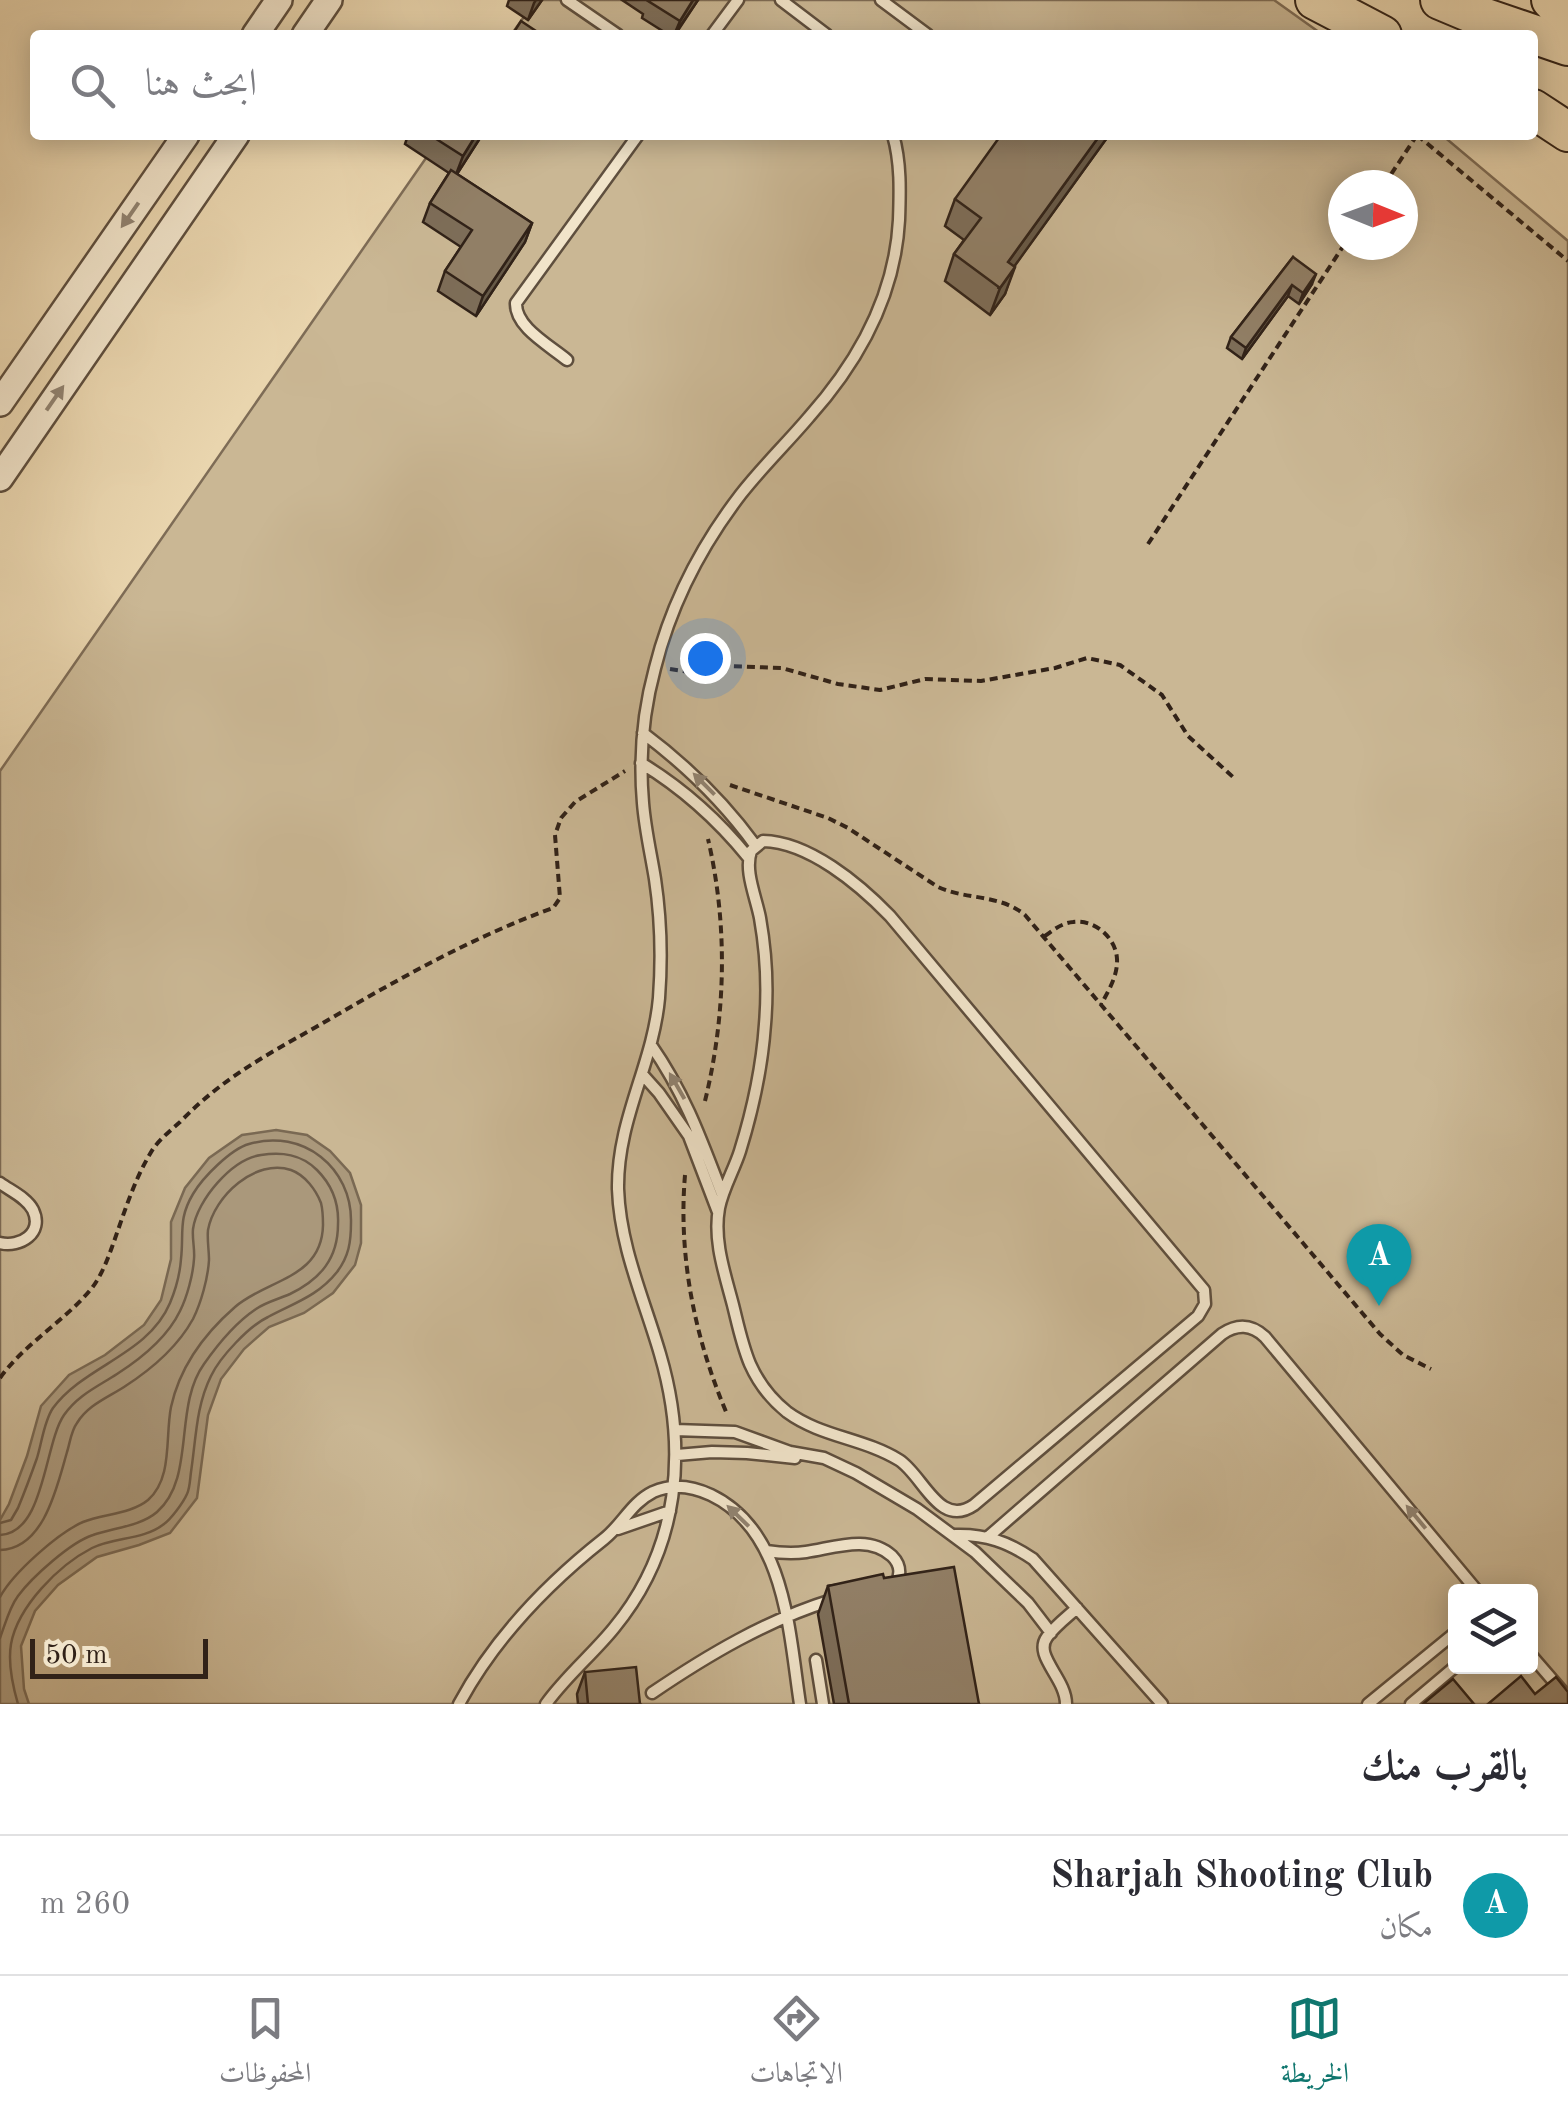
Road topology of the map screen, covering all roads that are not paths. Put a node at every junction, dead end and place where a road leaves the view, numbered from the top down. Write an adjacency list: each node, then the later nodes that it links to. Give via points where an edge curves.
1 (279, 0): 11 (street)
2 (330, 0): 12 (street)
3 (567, 0): 13 (lane)
4 (738, 0): 14 (lane)
5 (780, 0): 15 (lane)
6 (881, 0): 16 (lane)
7 (1315, 0): 17 (highway)
8 (1440, 0): 18 (highway)
9 (1551, 0): 10 (highway)
10 (1568, 18)
11 (258, 30)
12 (309, 30)
13 (611, 30)
14 (716, 30)
15 (821, 30)
16 (921, 30)
17 (1372, 30)
18 (1521, 30)
19 (1538, 36): 20 (highway)
20 (1568, 46)
21 (1538, 112): 22 (highway)
22 (1568, 132)
23 (183, 140): 28 (street, one-way to 28)
24 (233, 140): 29 (street, one-way to 24)
25 (634, 140): 27 (lane, via 516,303 522,323)
26 (894, 140): 30 (lane, via 898,238 869,335 842,377 744,490 690,573 655,667)
27 (567, 360)
28 (0, 403)
29 (0, 478)
30 (643, 733): 31 (lane); 32 (lane, one-way to 30, via 692,773)
31 (641, 763): 33 (lane, via 700,804); 34 (lane, via 660,934)
32 (755, 845): 33 (lane); 39 (lane, via 772,842 796,850 870,895 1200,1284 1205,1304 974,1505 956,1512 940,1504 904,1462 804,1424 765,1389 742,1340 718,1247)
33 (748, 857): 38 (lane, via 764,952 766,1018 750,1120)
34 (651, 1045): 35 (lane); 36 (lane, one-way to 34, via 678,1086)
35 (642, 1074): 36 (lane); 41 (lane, via 621,1145 618,1188 632,1274 664,1369)
36 (693, 1133): 38 (lane); 39 (lane)
37 (0, 1183): 40 (lane, via 32,1208 35,1219 26,1240)
38 (722, 1195): 39 (lane)
39 (718, 1212)
40 (0, 1243)
41 (675, 1430): 42 (lane); 43 (lane, via 735,1432)
42 (677, 1455): 43 (lane); 44 (lane)
43 (824, 1458): 47 (lane)
44 (675, 1486): 45 (lane); 46 (lane, via 640,1500); 49 (lane, one-way to 44, via 718,1499)
45 (670, 1511): 46 (lane); 63 (lane, via 640,1591)
46 (617, 1529): 62 (lane, via 532,1604)
47 (946, 1529): 48 (lane); 55 (lane)
48 (988, 1537): 50 (lane, one-way to 48, via 1258,1330 1239,1326); 53 (lane, via 1033,1559)
49 (766, 1551): 51 (lane, via 877,1546 900,1571 892,1590); 54 (lane)
50 (1471, 1584)
51 (881, 1593)
52 (845, 1598): 54 (lane)
53 (1077, 1608): 55 (lane); 67 (lane)
54 (786, 1618): 60 (lane, via 725,1646); 64 (lane)
55 (1051, 1632): 66 (lane, via 1043,1652)
56 (1448, 1639): 68 (lane)
57 (816, 1660): 65 (lane)
58 (1538, 1663): 61 (lane)
59 (1448, 1673): 69 (lane)
60 (652, 1693)
61 (1568, 1698)
62 (459, 1704)
63 (546, 1704)
64 (800, 1704)
65 (824, 1704)
66 (1066, 1704)
67 (1162, 1704)
68 (1368, 1704)
69 (1411, 1704)

